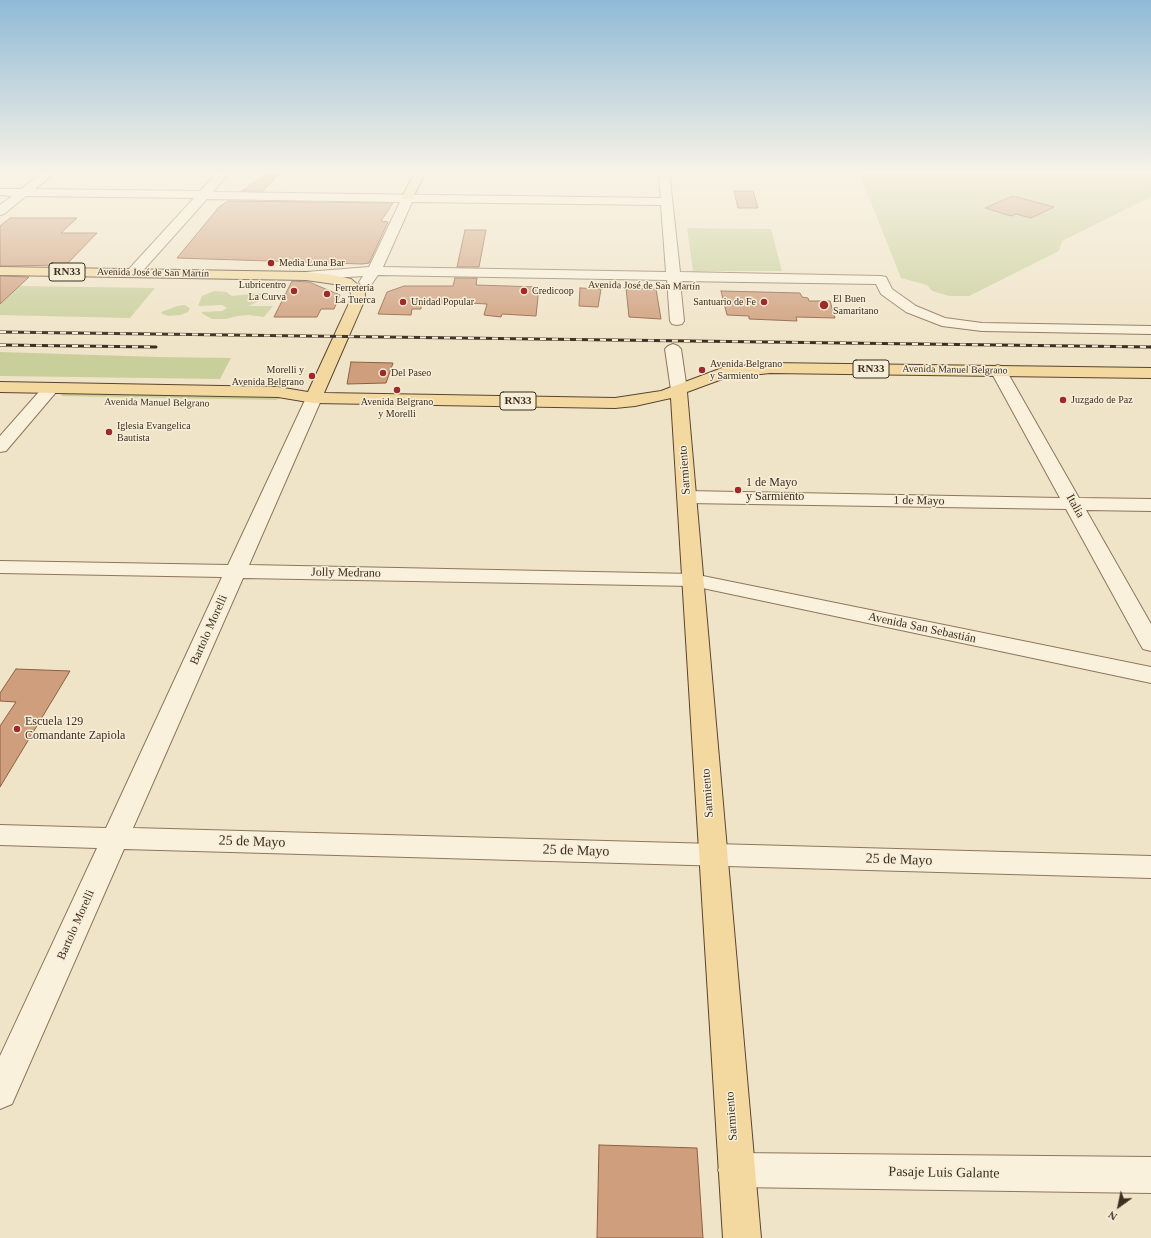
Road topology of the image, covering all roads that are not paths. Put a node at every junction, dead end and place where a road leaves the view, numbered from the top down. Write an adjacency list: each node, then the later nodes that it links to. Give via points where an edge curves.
1 (174, 228): 5 (street)
2 (394, 228): 7 (street, Bartolo Morelli)
3 (668, 228): 9 (street)
4 (0, 271): 5 (main road, Avenida José de San Martín / RN33)
5 (134, 272): 6 (main road, Avenida José de San Martín / RN33)
6 (306, 276): 7 (street, Avenida José de San Martín); 8 (main road, Avenida José de San Martín / RN33)
7 (371, 276): 8 (street, Avenida José de San Martín); 9 (street, Avenida José de San Martín); 10 (street, Bartolo Morelli)
8 (333, 279): 10 (main road, RN33, via 346,282)
9 (672, 282): 11 (street); 12 (street, Avenida José de San Martín, via 884,286 911,308 942,322 982,327)
10 (358, 292): 16 (main road, Bartolo Morelli, via 358,299)
11 (677, 321)
12 (1151, 330)
13 (673, 349): 19 (street, Sarmiento)
14 (998, 370): 15 (main road, Avenida Manuel Belgrano / RN33); 19 (main road, Avenida Manuel Belgrano / RN33, via 770,368 722,373); 26 (street, Italia)
15 (1151, 373)
16 (322, 380): 20 (main road, Bartolo Morelli); 21 (main road, Avenida Manuel Belgrano / RN33, via 328,390)
17 (0, 387): 18 (main road, Avenida Manuel Belgrano)
18 (51, 388): 20 (main road, Avenida Manuel Belgrano, via 278,392); 23 (street)
19 (679, 390): 21 (main road, Avenida Manuel Belgrano / RN33, via 652,398 615,403); 25 (main road, Sarmiento)
20 (314, 398): 21 (main road, Avenida Manuel Belgrano); 23 (main road, Avenida Manuel Belgrano, via 276,405); 29 (street, Bartolo Morelli)
21 (356, 399)
22 (0, 400): 23 (main road, Avenida Manuel Belgrano)
23 (39, 401): 24 (street)
24 (0, 447)
25 (686, 497): 26 (street, 1 de Mayo); 30 (main road, Sarmiento)
26 (1074, 504): 27 (street, 1 de Mayo); 31 (street, Italia)
27 (1151, 505)
28 (0, 567): 29 (street, Jolly Medrano)
29 (236, 571): 30 (street, Jolly Medrano); 34 (street, Bartolo Morelli)
30 (693, 580): 32 (street, Avenida San Sebastián); 35 (main road, Sarmiento)
31 (1151, 644)
32 (1151, 675)
33 (0, 835): 34 (street, 25 de Mayo)
34 (115, 838): 35 (street, 25 de Mayo); 37 (street, Bartolo Morelli)
35 (713, 854): 36 (street, 25 de Mayo); 38 (main road, Sarmiento)
36 (1151, 867)
37 (0, 1093)
38 (736, 1170): 39 (street, Pasaje Luis Galante); 40 (main road, Sarmiento)
39 (1151, 1175)
40 (742, 1238)

